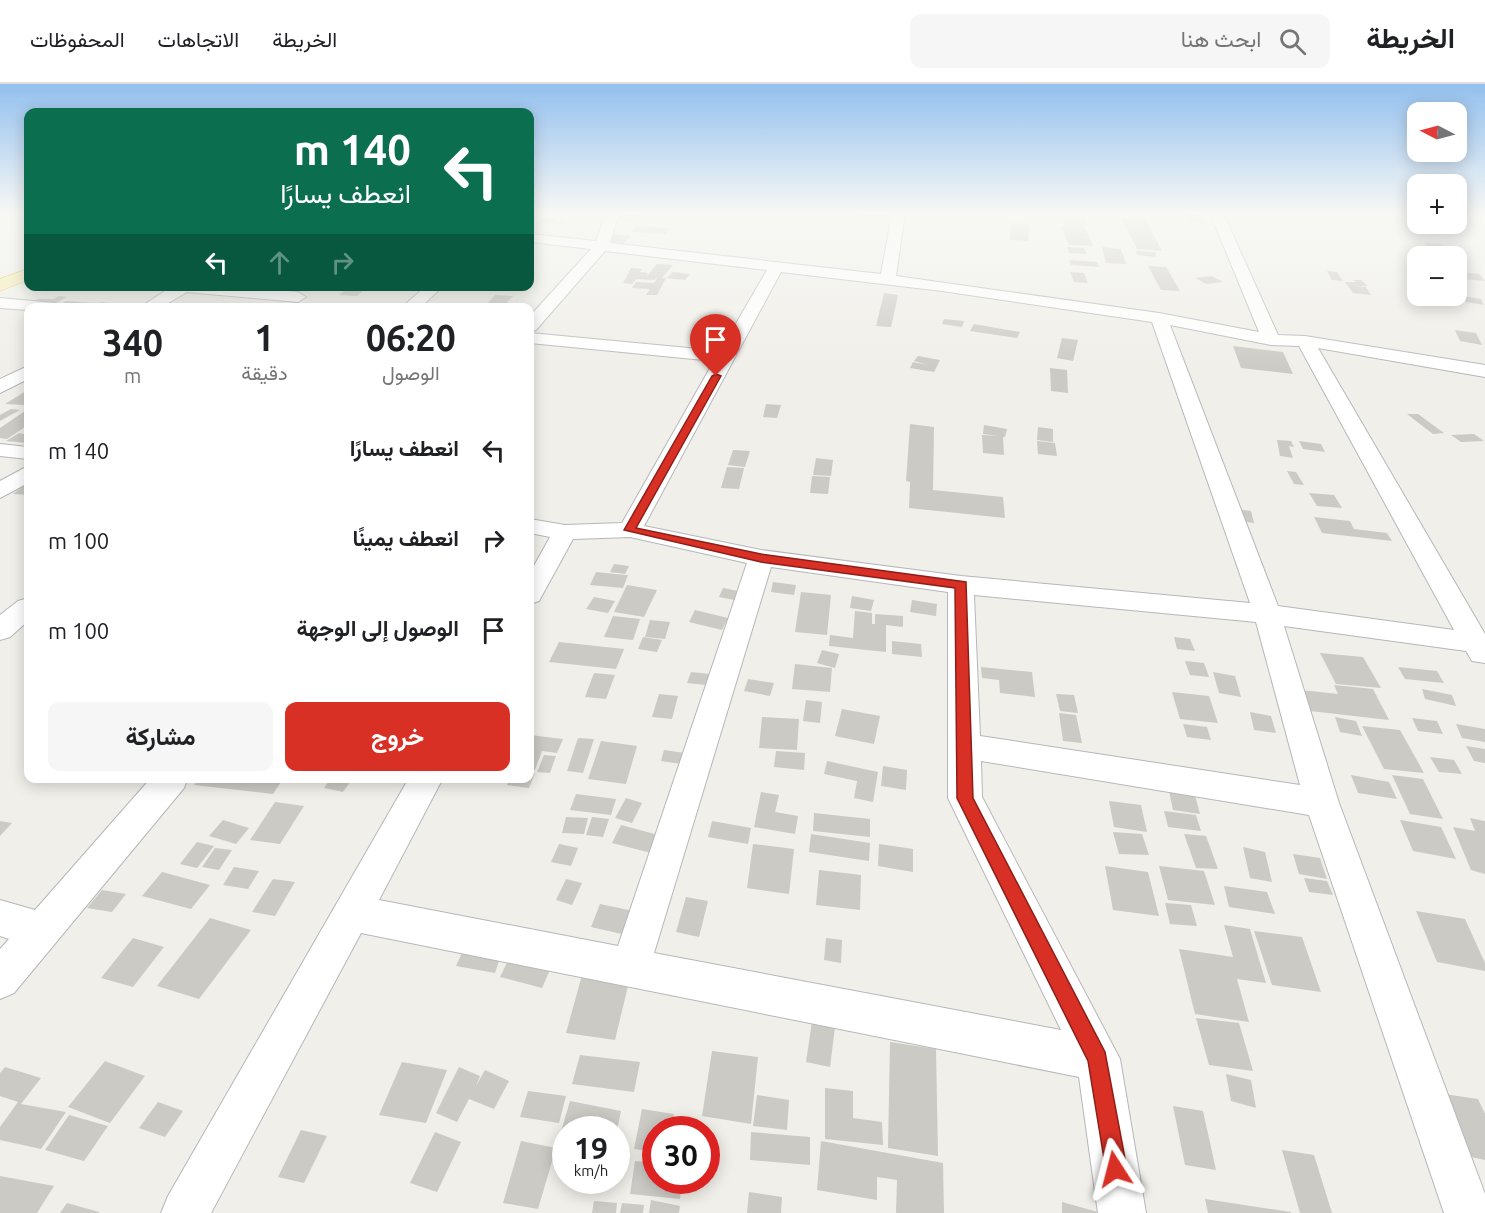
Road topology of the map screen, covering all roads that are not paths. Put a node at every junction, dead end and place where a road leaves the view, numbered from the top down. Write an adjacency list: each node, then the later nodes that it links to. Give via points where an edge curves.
1 (777, 265): 24 (street)
2 (584, 266): 20 (street)
3 (782, 266): 7 (street)
4 (890, 266): 7 (street)
5 (1240, 266): 22 (street)
6 (24, 276): 8 (highway)
7 (888, 280): 19 (street)
8 (0, 286)
9 (173, 291): 15 (street)
10 (227, 291): 13 (street)
11 (307, 291): 13 (street)
12 (430, 291): 17 (street)
13 (298, 297): 16 (street)
14 (0, 303): 18 (street)
15 (155, 303)
16 (289, 303)
17 (416, 303)
18 (24, 305)
19 (1159, 318): 22 (street); 41 (street)
20 (534, 322)
21 (534, 338): 24 (street)
22 (1271, 339): 23 (street)
23 (1305, 341): 27 (street); 43 (street)
24 (727, 357): 35 (street)
25 (0, 364): 26 (street)
26 (24, 368)
27 (1485, 371)
28 (24, 372): 29 (street)
29 (0, 387)
30 (0, 450): 31 (street)
31 (24, 453)
32 (24, 475): 33 (street)
33 (0, 491)
34 (534, 527): 36 (street)
35 (630, 530): 36 (street); 37 (street)
36 (565, 532): 39 (street)
37 (761, 558): 38 (street); 51 (street)
38 (961, 585): 41 (street); 44 (street)
39 (534, 589)
40 (24, 612): 42 (street)
41 (1267, 614): 43 (street); 47 (street)
42 (0, 630)
43 (1482, 648)
44 (964, 746): 47 (street); 53 (street, via 965,798)
45 (167, 783): 50 (street)
46 (424, 783): 48 (street)
47 (1322, 803): 56 (street)
48 (352, 913): 51 (street); 54 (street)
49 (0, 918): 50 (street)
50 (42, 930): 52 (street)
51 (630, 968): 53 (street)
52 (0, 979)
53 (1098, 1059): 55 (street)
54 (185, 1213)
55 (1122, 1213)
56 (1468, 1213)

